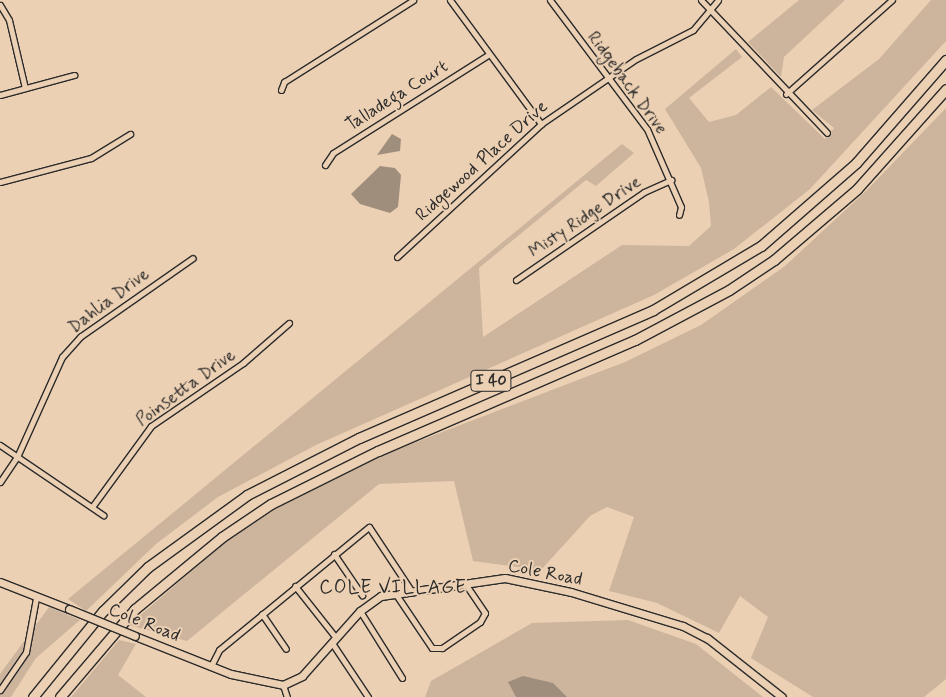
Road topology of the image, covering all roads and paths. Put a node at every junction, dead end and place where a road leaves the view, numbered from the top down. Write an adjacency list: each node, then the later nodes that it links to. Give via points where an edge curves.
1 (413, 0): 15 (street, via 284,82)
2 (450, 0): 9 (street)
3 (550, 0): 12 (street, Ridgeback Drive)
4 (701, 0): 8 (street)
5 (718, 0): 8 (street, Ridgewood Place Drive)
6 (892, 0): 16 (street)
7 (0, 5): 13 (street, via 9,20)
8 (712, 8): 12 (street, Ridgewood Place Drive, via 688,33); 16 (street)
9 (488, 55): 18 (street); 21 (street, Talladega Court, via 333,153)
10 (946, 60): 50 (highway, I 40, via 856,163 760,246 653,310 359,438 247,495 148,567 103,611)
11 (74, 75): 13 (street)
12 (608, 78): 18 (street, Ridgewood Place Drive); 22 (street, Ridgeback Drive, via 647,129)
13 (25, 88): 17 (street)
14 (946, 89): 51 (highway, I 40, via 857,189 774,260 729,290 635,340 378,451 271,504 222,537 135,609)
15 (281, 90)
16 (786, 94): 19 (street)
17 (0, 95)
18 (541, 124): 25 (street, Ridgewood Place Drive)
19 (827, 133)
20 (130, 134): 23 (street, via 91,158)
21 (325, 165)
22 (671, 180): 24 (street, Ridgeback Drive, via 681,207); 27 (street, Misty Ridge Drive, via 644,192)
23 (0, 182)
24 (679, 215)
25 (398, 257)
26 (193, 258): 30 (street, Dahlia Drive, via 81,336 62,357)
27 (516, 280)
28 (289, 323): 32 (street, Poinsetta Drive, via 243,362 151,426)
29 (0, 444): 30 (street)
30 (17, 457): 31 (street, Dahlia Drive); 32 (street)
31 (0, 482)
32 (92, 507): 33 (street)
33 (103, 515)
34 (334, 554): 37 (street); 38 (street, via 369,527); 40 (street)
35 (0, 582): 41 (street, Cole Road)
36 (465, 584): 38 (street, Cole Road); 39 (street, via 484,613 480,622 442,648 432,648); 54 (street, Cole Road, via 518,580 683,626 707,638)
37 (295, 586): 43 (street); 44 (street)
38 (410, 589): 39 (street, Cole Road)
39 (395, 593): 42 (street, Cole Road, via 381,596)
40 (362, 595)
41 (36, 598): 46 (street, Cole Road, bridge); 49 (street, via 26,652)
42 (360, 611): 44 (street, Cole Road); 47 (street)
43 (262, 614): 45 (street); 46 (street, via 220,650)
44 (334, 639): 48 (street, Cole Road, via 302,676); 53 (street)
45 (286, 649)
46 (211, 666): 48 (street, Cole Road)
47 (402, 678)
48 (283, 685): 52 (street)
49 (0, 690)
50 (33, 697)
51 (60, 697)
52 (287, 697)
53 (368, 697)
54 (782, 697)

